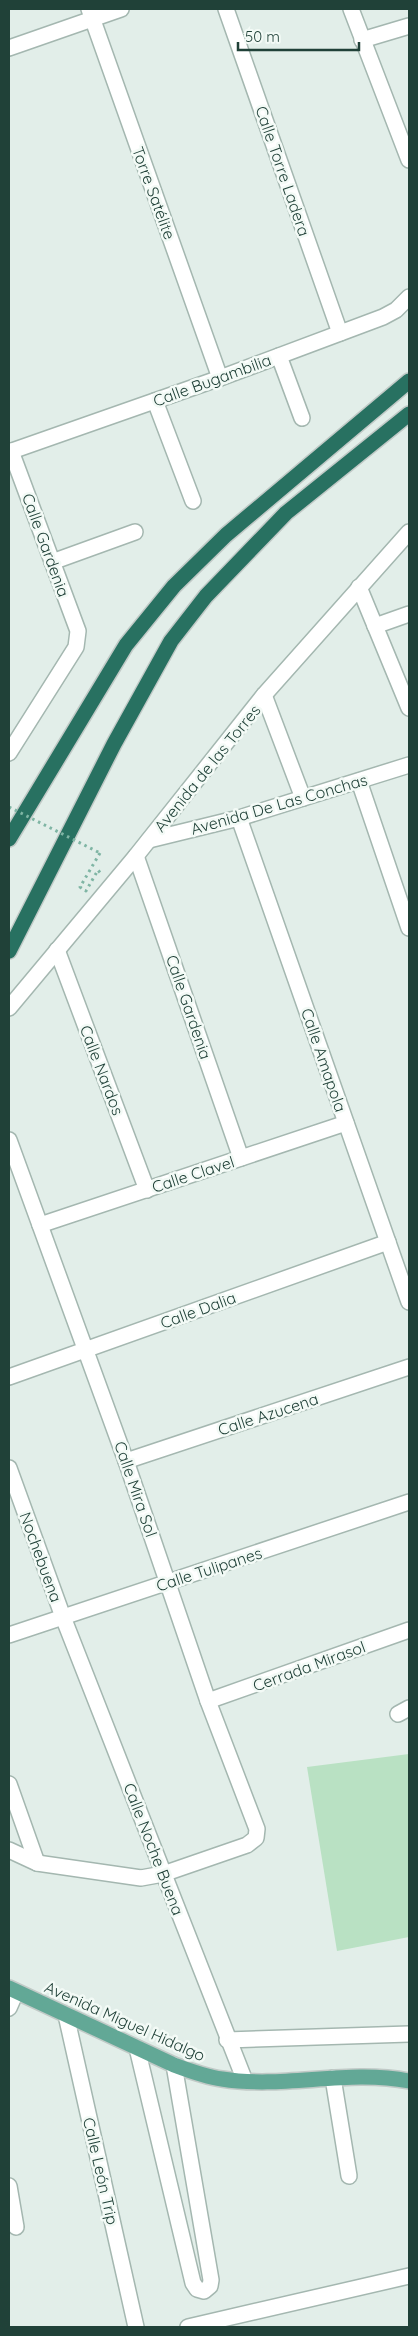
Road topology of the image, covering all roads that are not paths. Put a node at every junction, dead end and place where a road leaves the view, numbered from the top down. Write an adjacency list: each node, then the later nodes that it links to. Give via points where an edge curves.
1 (121, 9): 4 (street)
2 (226, 9): 10 (street, Calle Torre Ladera)
3 (350, 9): 6 (street)
4 (91, 14): 7 (street); 12 (street, Torre Satélite)
5 (409, 26): 6 (street)
6 (362, 40): 8 (street)
7 (9, 48)
8 (408, 155)
9 (409, 297): 10 (street, Calle Bugambilia, via 396,310)
10 (340, 333): 11 (street, Calle Bugambilia)
11 (279, 356): 12 (street, Calle Bugambilia); 16 (street)
12 (220, 378): 14 (street, Calle Bugambilia)
13 (409, 381): 32 (highway, via 226,535 174,586 126,645)
14 (155, 401): 17 (street, Calle Bugambilia); 18 (street)
15 (409, 414): 37 (highway, via 286,513 206,596 171,641 114,744)
16 (302, 418)
17 (10, 451): 21 (street, Calle Gardenia)
18 (192, 501)
19 (135, 532): 21 (street)
20 (409, 532): 22 (street, Avenida de las Torres)
21 (52, 562): 27 (street, Calle Gardenia, via 78,638)
22 (360, 587): 24 (street); 25 (street, Avenida de las Torres)
23 (409, 614): 24 (street)
24 (375, 626): 26 (street)
25 (264, 695): 30 (street); 33 (street, Avenida de las Torres)
26 (409, 708)
27 (9, 753)
28 (409, 765): 29 (street, Avenida De Las Conchas)
29 (359, 781): 30 (street, Avenida De Las Conchas); 35 (street)
30 (303, 798): 31 (street, Avenida De Las Conchas)
31 (239, 818): 33 (street, Avenida De Las Conchas); 39 (street, Calle Amapola)
32 (9, 839)
33 (149, 840): 34 (street, Avenida de las Torres)
34 (136, 856): 36 (street, Avenida de las Torres); 41 (street, Calle Gardenia)
35 (409, 928)
36 (57, 950): 38 (street, Avenida de las Torres); 42 (street, Calle Nardos)
37 (9, 951)
38 (9, 1008)
39 (346, 1123): 41 (street, Calle Clavel); 44 (street, Calle Amapola)
40 (9, 1140): 43 (street, Calle Mira Sol)
41 (241, 1158): 42 (street, Calle Clavel)
42 (147, 1190): 43 (street, Calle Clavel)
43 (40, 1226): 46 (street, Calle Mira Sol)
44 (388, 1242): 45 (street, Calle Amapola); 46 (street, Calle Dalia)
45 (409, 1302)
46 (86, 1350): 48 (street, Calle Dalia); 49 (street, Calle Mira Sol)
47 (409, 1367): 49 (street, Calle Azucena)
48 (9, 1377)
49 (126, 1461): 52 (street, Calle Mira Sol)
50 (9, 1468): 53 (street, Nochebuena)
51 (409, 1502): 52 (street, Calle Tulipanes)
52 (168, 1582): 53 (street, Calle Tulipanes); 56 (street, Calle Mira Sol)
53 (63, 1617): 55 (street, Calle Tulipanes); 60 (street, Calle Noche Buena)
54 (409, 1630): 56 (street, Cerrada Mirasol)
55 (9, 1635)
56 (208, 1702): 60 (street, Calle Mira Sol, via 256,1829 256,1838 247,1845)
57 (9, 1784): 59 (street)
58 (9, 1850): 59 (street)
59 (36, 1863): 60 (street, via 141,1878)
60 (163, 1874): 65 (street, Calle Noche Buena)
61 (12, 1990): 62 (street); 63 (main road, Avenida Miguel Hidalgo)
62 (9, 2008)
63 (66, 2014): 66 (main road, Avenida Miguel Hidalgo); 76 (street, Calle León Trip)
64 (409, 2034): 65 (street)
65 (227, 2040): 70 (street, Calle Noche Buena)
66 (138, 2048): 67 (main road, Avenida Miguel Hidalgo); 67 (street, via 193,2283 204,2291 211,2280)
67 (174, 2065): 70 (main road, Avenida Miguel Hidalgo, via 199,2074)
68 (333, 2078): 69 (main road, Avenida Miguel Hidalgo, via 384,2076); 70 (main road, Avenida Miguel Hidalgo); 71 (street)
69 (409, 2081)
70 (245, 2082)
71 (348, 2176)
72 (9, 2186): 73 (street)
73 (16, 2227)
74 (409, 2276): 75 (street)
75 (214, 2324): 77 (street)
76 (136, 2327)
77 (188, 2327)

